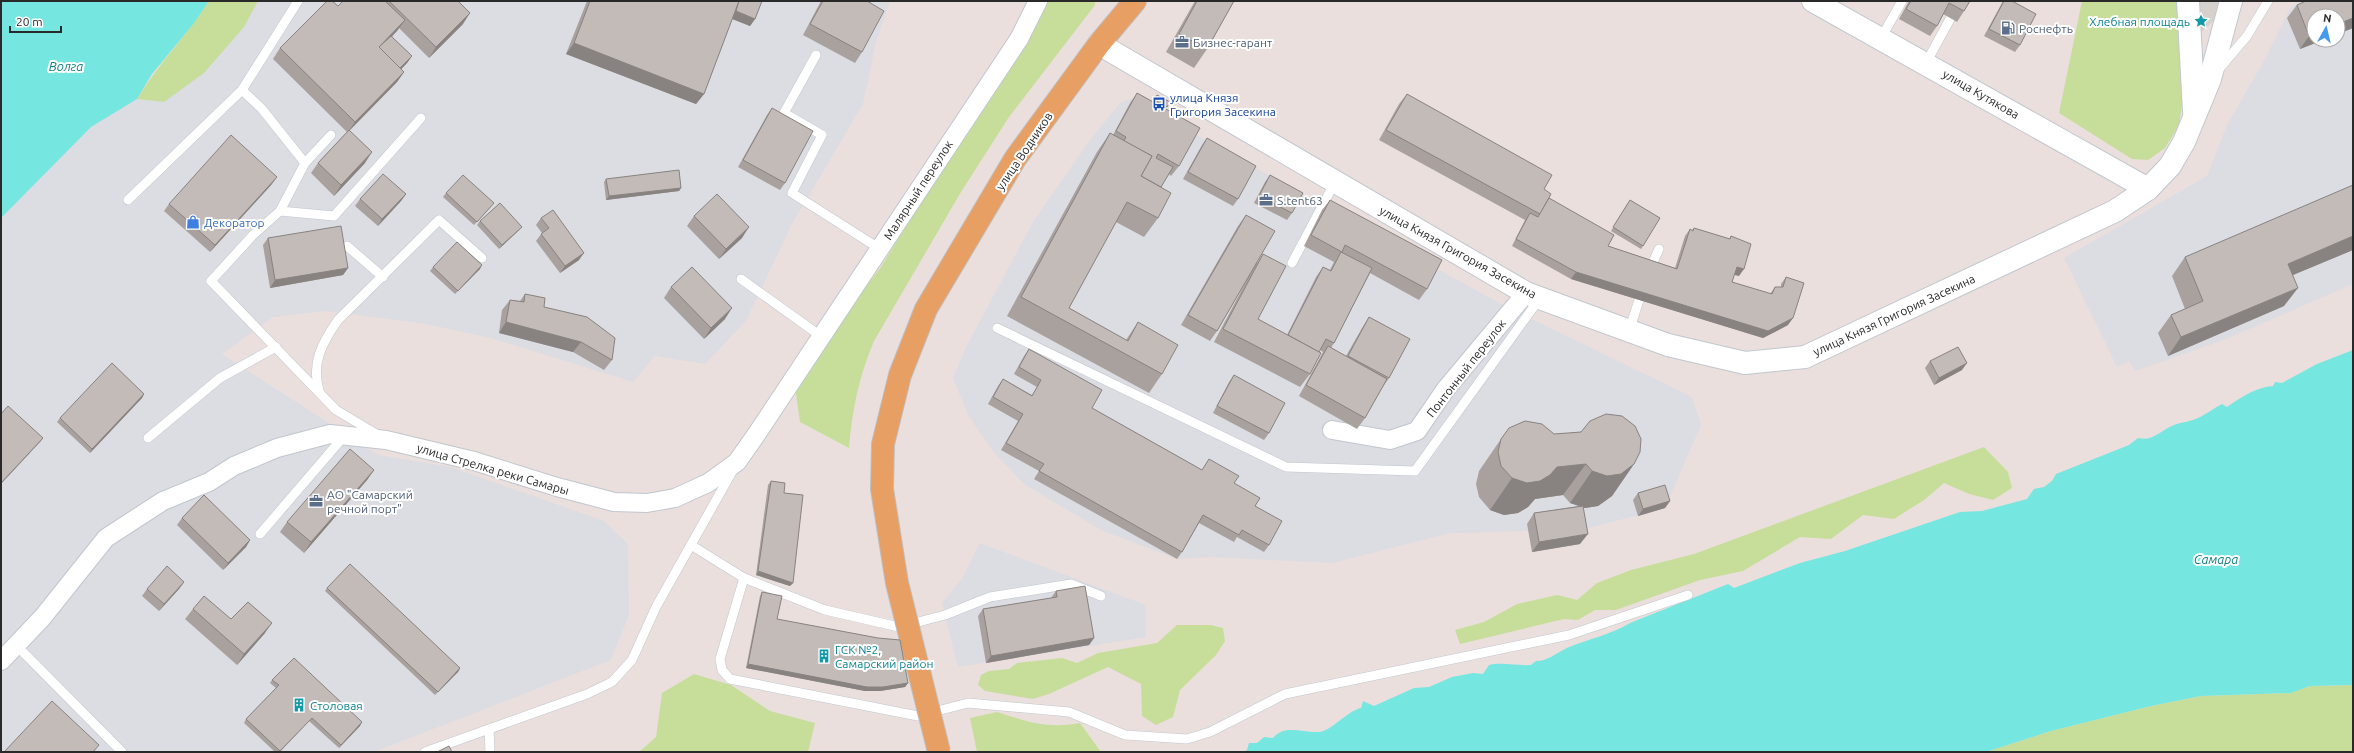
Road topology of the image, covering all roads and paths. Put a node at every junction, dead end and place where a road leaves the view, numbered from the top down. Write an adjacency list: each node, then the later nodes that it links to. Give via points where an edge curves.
1 (298, 1): 15 (lane)
2 (1038, 1): 25 (street, Малярный переулок, via 1018,39)
3 (1135, 1): 11 (main road, улица Водников)
4 (1813, 1): 10 (main road, улица Кутякова)
5 (1902, 1): 10 (lane)
6 (2188, 1): 16 (main road)
7 (2231, 1): 14 (main road)
8 (2268, 1): 14 (lane, via 2247,36)
9 (1950, 19): 13 (lane)
10 (1881, 38): 13 (main road, улица Кутякова)
11 (1099, 44): 20 (main road, улица Князя Григория Засекина); 56 (main road, улица Водников, bridge, via 1015,159 926,309 900,375 883,444 882,489 897,583)
12 (816, 55): 25 (lane, via 784,113 822,135 792,193)
13 (1926, 63): 21 (main road, улица Кутякова)
14 (2210, 79): 16 (main road)
15 (242, 90): 19 (lane, via 262,109); 22 (lane)
16 (2194, 117): 21 (main road, via 2184,142 2170,166)
17 (421, 118): 23 (lane, via 334,216)
18 (331, 135): 19 (lane)
19 (305, 163): 23 (lane)
20 (1335, 182): 28 (lane); 32 (main road, улица Князя Григория Засекина)
21 (2148, 189): 35 (main road, улица Князя Григория Засекина, via 2115,211 1805,357 1745,363 1668,346)
22 (128, 200)
23 (280, 211): 37 (lane, via 253,235 211,281)
24 (347, 246): 30 (lane)
25 (880, 249): 36 (street, Малярный переулок)
26 (1659, 249): 29 (lane)
27 (482, 258): 30 (lane, via 439,220)
28 (1292, 263)
29 (1650, 269)
30 (384, 277): 39 (lane, via 338,320 328,334 315,367)
31 (741, 279): 36 (lane)
32 (1533, 295): 34 (lane, via 1415,471 1286,467); 35 (main road, улица Князя Григория Засекина); 40 (street, Понтонный переулок, via 1445,390 1417,431 1390,440)
33 (1639, 300): 35 (lane)
34 (997, 328)
35 (1629, 331)
36 (822, 337): 38 (street, Малярный переулок)
37 (276, 347): 39 (lane); 42 (lane, via 220,378)
38 (795, 378): 44 (street, улица Стрелка реки Самары)
39 (320, 392): 43 (lane, via 336,410)
40 (1332, 430)
41 (345, 435): 43 (street, улица Стрелка реки Самары); 45 (lane); 50 (street, улица Стрелка реки Самары, via 330,434 277,448 234,466 209,482 164,501 106,538 42,618)
42 (148, 438)
43 (386, 440): 44 (street, улица Стрелка реки Самары, via 474,461 614,502 647,503 675,498 708,483)
44 (737, 462): 46 (lane)
45 (260, 534)
46 (691, 544): 47 (lane); 52 (lane, via 656,607 632,660 612,682 587,694)
47 (744, 578): 48 (lane, via 720,659 722,670 730,679 918,716 968,703 1069,712 1125,735 1187,739 1210,732 1285,694 1569,635); 49 (lane, via 825,610 899,627 946,615 990,597 1071,584)
48 (1688, 595)
49 (1102, 596)
50 (16, 645): 51 (street, улица Стрелка реки Самары); 53 (lane)
51 (1, 661)
52 (488, 729): 54 (lane); 55 (lane)
53 (122, 752)
54 (425, 752)
55 (490, 752)
56 (939, 752)

